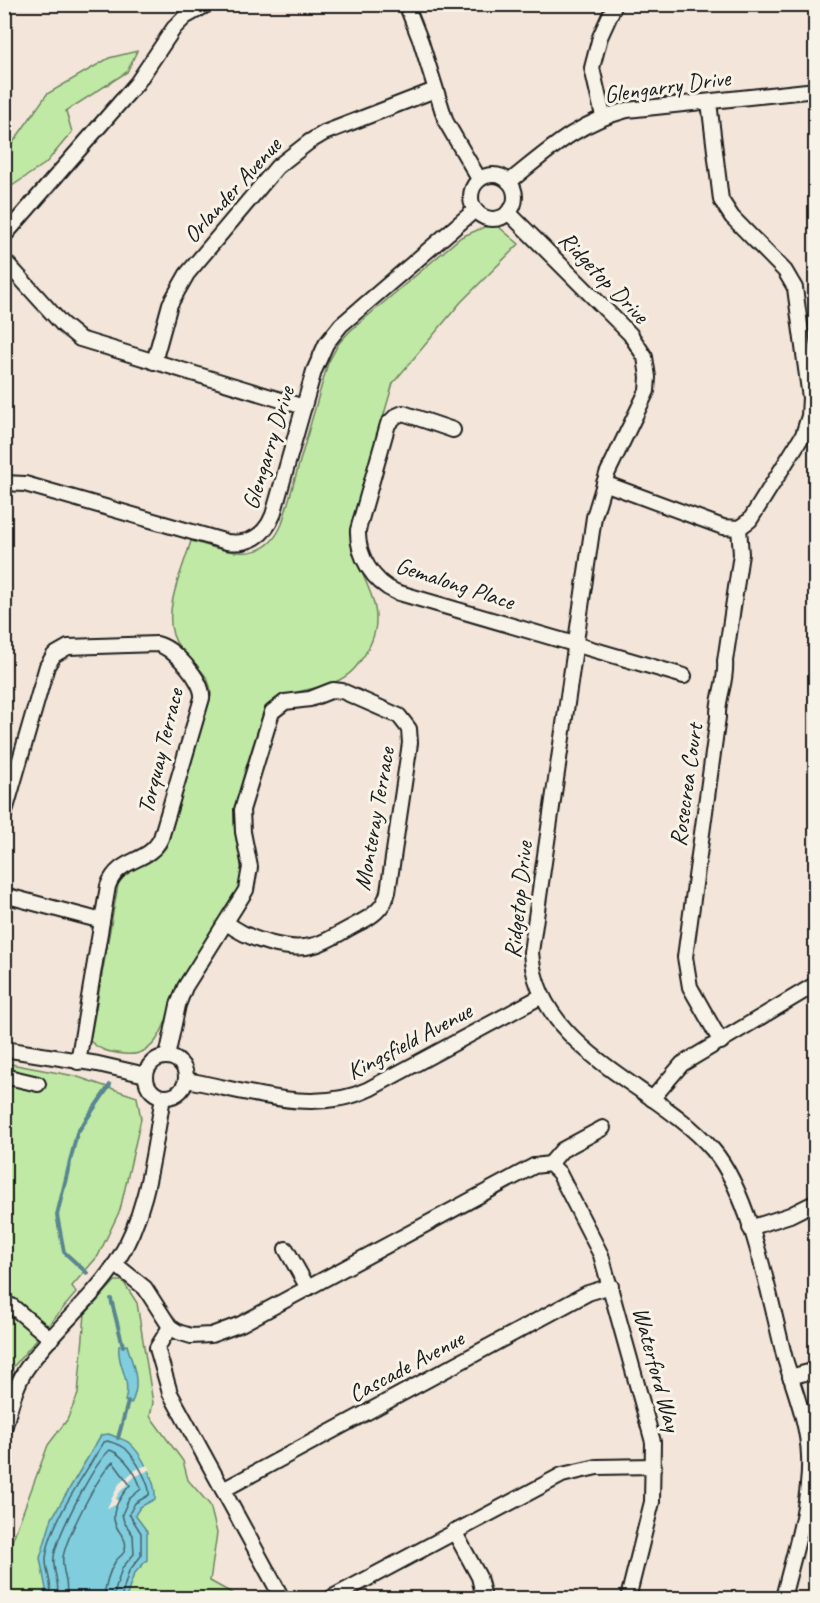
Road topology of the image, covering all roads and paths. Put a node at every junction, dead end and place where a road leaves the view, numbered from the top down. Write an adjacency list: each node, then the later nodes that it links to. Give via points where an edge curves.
1 (208, 4): 12 (street, via 174,28 137,83)
2 (406, 4): 4 (street)
3 (615, 4): 7 (street, via 592,68)
4 (435, 90): 8 (street, via 446,122); 15 (street, Orlander Avenue, via 324,134 277,167 176,290)
5 (816, 90): 6 (street, Glengarry Drive)
6 (709, 102): 7 (street, Glengarry Drive); 14 (street, via 721,200 732,217 789,276)
7 (603, 116): 9 (street, Glengarry Drive, via 561,140)
8 (479, 179): 9 (street, via 491,174); 10 (street, via 470,194)
9 (509, 182): 11 (street, via 515,197)
10 (475, 210): 11 (street, via 491,219); 16 (street, Glengarry Drive, via 335,331 318,360)
11 (508, 212): 20 (street, Ridgetop Drive, via 630,334 645,357 645,398)
12 (4, 236)
13 (4, 260): 15 (street, via 80,339)
14 (809, 342): 18 (street)
15 (154, 362): 16 (street)
16 (304, 407): 19 (street, Glengarry Drive, via 272,519 260,535 246,542 227,542 25,484)
17 (453, 430): 22 (street, Gemalong Place, via 406,413 390,422 358,530 372,573 382,586 396,592)
18 (809, 438): 21 (street, via 750,520)
19 (4, 483)
20 (604, 483): 21 (street, via 723,526); 22 (street, Ridgetop Drive, via 594,518)
21 (739, 528): 30 (street, Rosecrea Court, via 741,554 725,661 726,678 718,698 685,957 690,987)
22 (576, 644): 23 (street, Gemalong Place); 29 (street, Ridgetop Drive, via 531,952)
23 (684, 676)
24 (4, 815): 26 (street, Torquay Terrace, via 47,666 56,652 68,647 157,644 169,648 195,675 201,684 202,698 161,838 150,852 114,873)
25 (4, 895): 26 (street)
26 (102, 921): 33 (street, Torquay Terrace)
27 (227, 923): 27 (street, Monteray Terrace, via 249,879 242,810 274,709 285,702 340,690 399,716 409,729 410,744 388,892 381,908 331,938 307,947 247,937); 32 (street, Monteray Terrace, via 180,996)
28 (816, 984): 30 (street)
29 (540, 997): 36 (street, Kingsfield Avenue, via 347,1098 310,1102); 39 (street, Ridgetop Drive, via 569,1035)
30 (721, 1042): 39 (street, via 682,1064)
31 (4, 1049): 33 (street)
32 (167, 1057): 34 (street, via 151,1064); 36 (street, via 179,1062)
33 (78, 1062): 34 (street)
34 (146, 1075): 38 (street, via 152,1092)
35 (4, 1076): 37 (street)
36 (186, 1080): 38 (street, via 175,1095)
37 (38, 1084)
38 (163, 1097): 45 (street, via 145,1197)
39 (652, 1099): 43 (street, Ridgetop Drive, via 718,1156 735,1184)
40 (603, 1128): 41 (street, via 562,1150)
41 (550, 1164): 46 (street, Waterford Way, via 559,1173 597,1247); 47 (street, via 534,1166)
42 (816, 1202): 43 (street)
43 (750, 1228): 52 (street, Ridgetop Drive)
44 (286, 1249): 47 (street)
45 (115, 1264): 49 (street, via 145,1288); 50 (street)
46 (611, 1286): 54 (street, Waterford Way, via 650,1425); 55 (street, Cascade Avenue, via 588,1293)
47 (308, 1288): 49 (street, via 219,1332 187,1335)
48 (12, 1306): 50 (street)
49 (170, 1327): 55 (street, via 157,1348 170,1393)
50 (51, 1340): 53 (street, via 28,1365)
51 (816, 1370): 52 (street)
52 (790, 1377): 61 (street, Ridgetop Drive, via 807,1437 809,1464 806,1497)
53 (4, 1429)
54 (654, 1466): 56 (street, via 597,1467 562,1475); 60 (street, Waterford Way, via 652,1502)
55 (223, 1490): 57 (street)
56 (454, 1531): 58 (street); 59 (street, via 479,1577)
57 (282, 1599)
58 (331, 1599)
59 (484, 1599)
60 (628, 1599)
61 (783, 1599)

